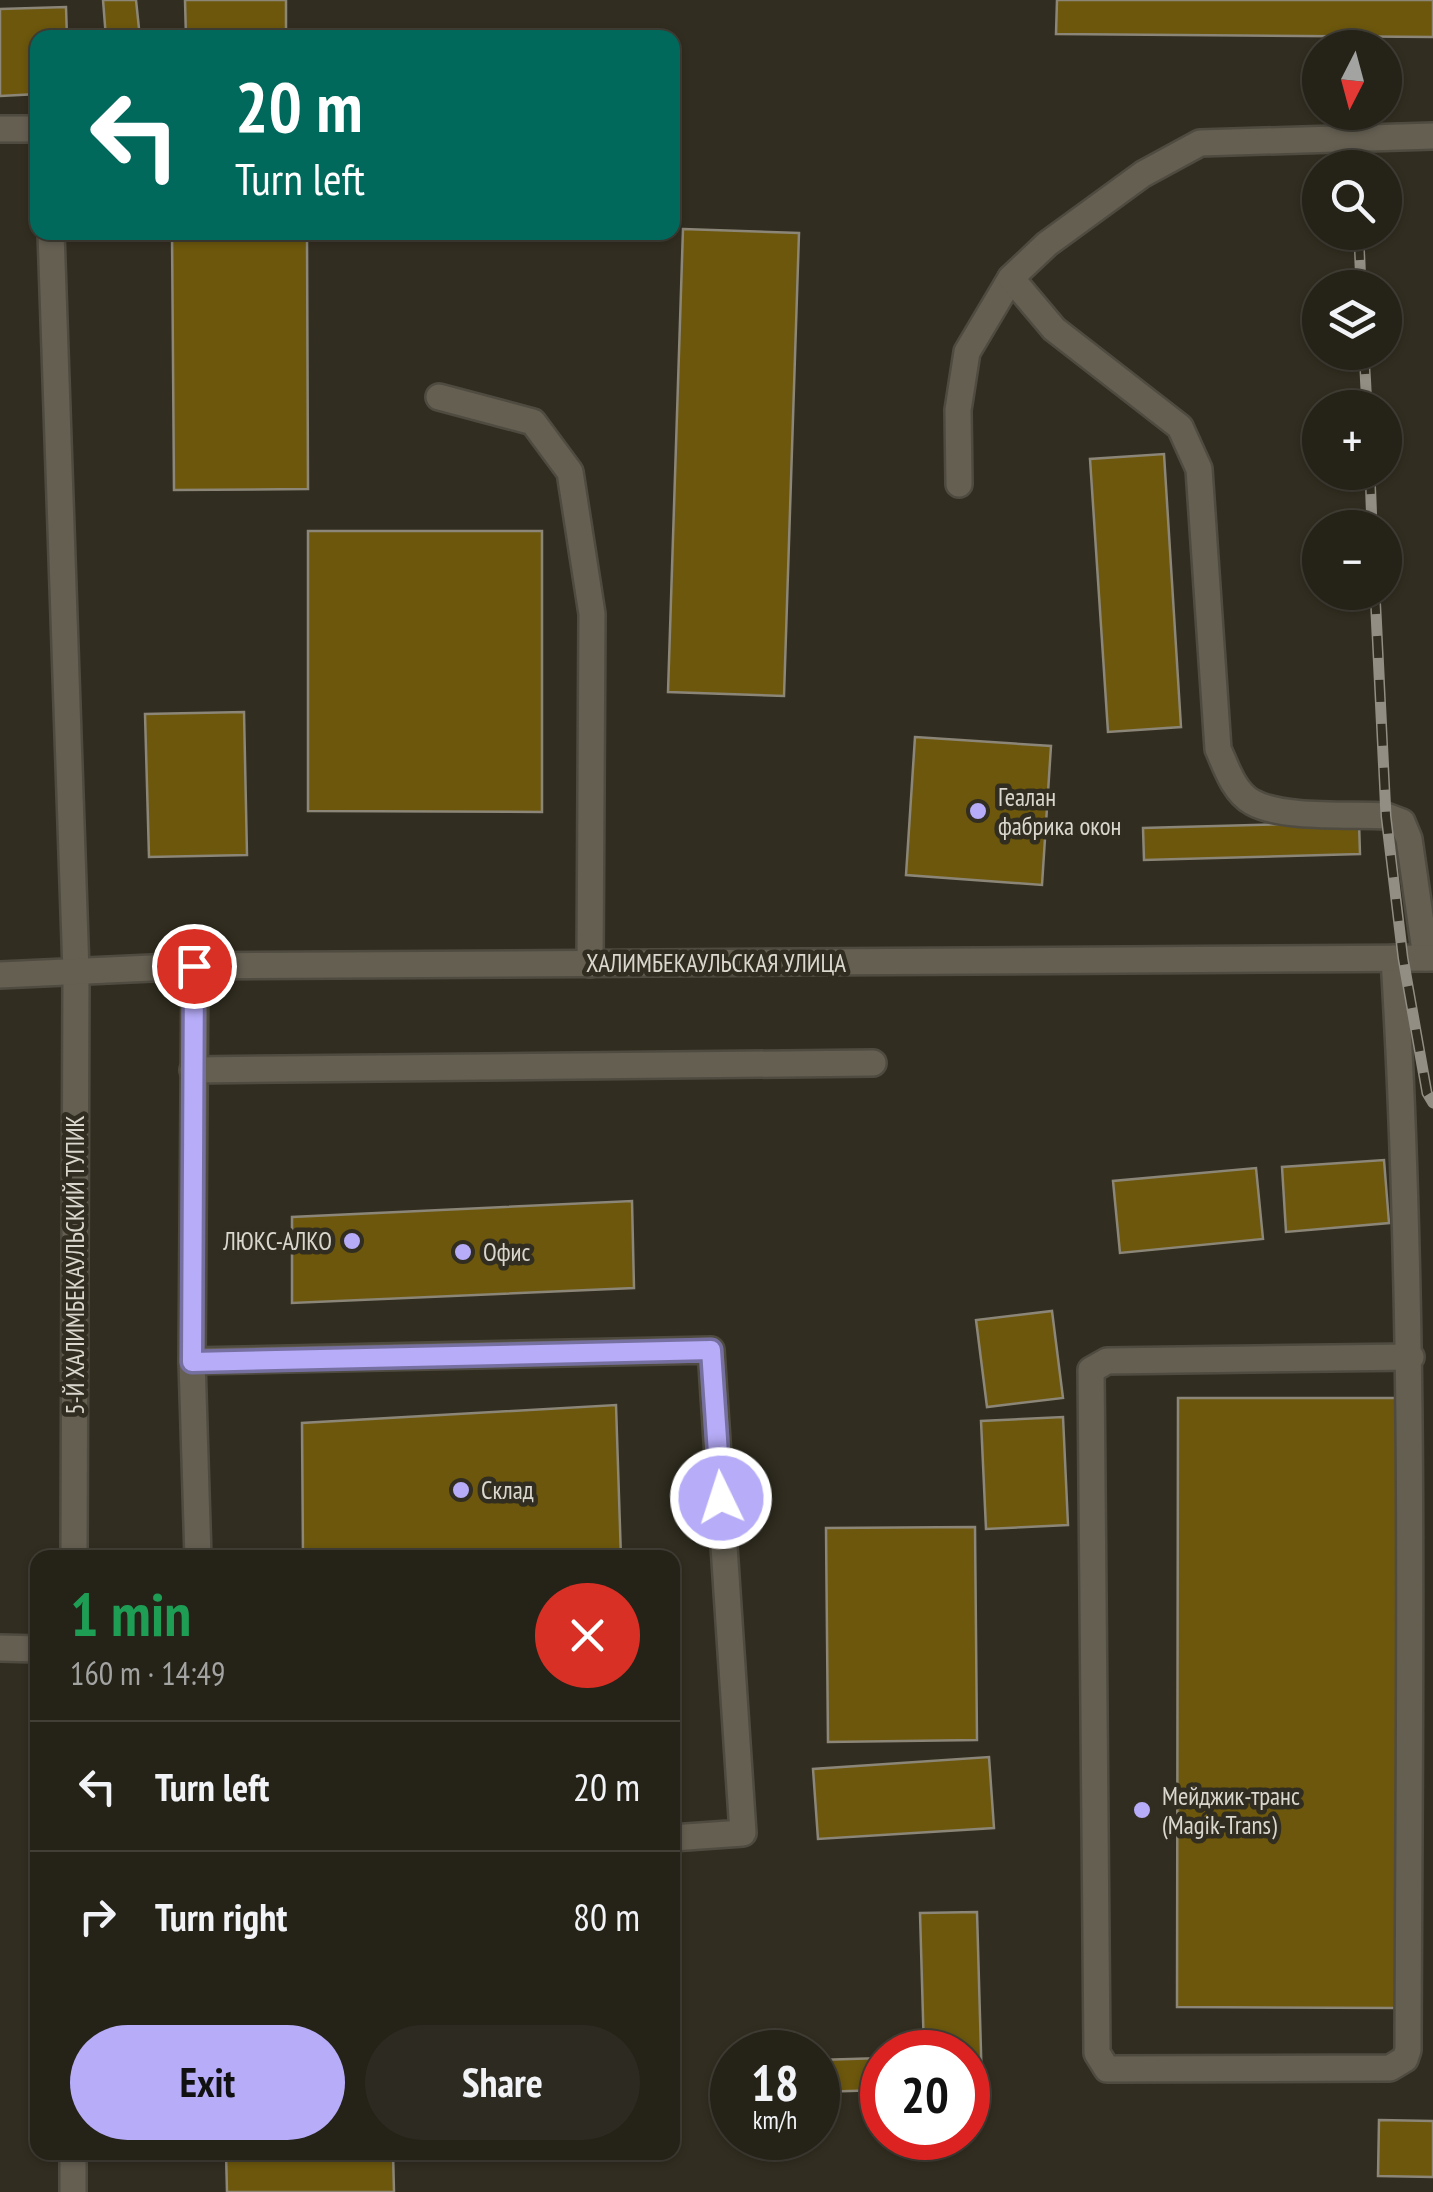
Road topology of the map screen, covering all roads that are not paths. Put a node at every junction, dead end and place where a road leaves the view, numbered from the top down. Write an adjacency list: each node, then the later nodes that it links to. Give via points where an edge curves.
1 (0, 129): 2 (street)
2 (30, 129)
3 (1433, 136): 5 (street, via 1200,143 1143,174)
4 (51, 240): 12 (street, 5-Й ХАЛИМБЕКАУЛЬСКИЙ ТУПИК)
5 (1011, 278): 7 (street, via 967,352 958,410); 9 (street, via 1054,329 1180,427 1199,469 1218,750 1233,783 1250,802 1273,810 1402,822)
6 (439, 397): 10 (street, via 532,422 570,472 592,614)
7 (959, 484)
8 (1394, 958): 9 (street, ХАЛИМБЕКАУЛЬСКАЯ УЛИЦА); 10 (street, ХАЛИМБЕКАУЛЬСКАЯ УЛИЦА); 16 (street)
9 (1429, 958)
10 (590, 964): 11 (street, ХАЛИМБЕКАУЛЬСКАЯ УЛИЦА)
11 (194, 966): 12 (street, ХАЛИМБЕКАУЛЬСКАЯ УЛИЦА); 15 (street)
12 (76, 972): 13 (street, ХАЛИМБЕКАУЛЬСКАЯ УЛИЦА); 18 (street, 5-Й ХАЛИМБЕКАУЛЬСКИЙ ТУПИК)
13 (0, 976)
14 (873, 1063): 15 (street)
15 (193, 1070): 17 (street)
16 (1411, 1357): 16 (street, via 1107,1361 1091,1370 1097,2053 1107,2069 1390,2068 1405,2059)
17 (192, 1362): 19 (street); 22 (street, via 711,1350 742,1834)
18 (74, 1550)
19 (198, 1550)
20 (0, 1648): 21 (street)
21 (30, 1649)
22 (680, 1838)
23 (73, 2160): 24 (street)
24 (73, 2192)

